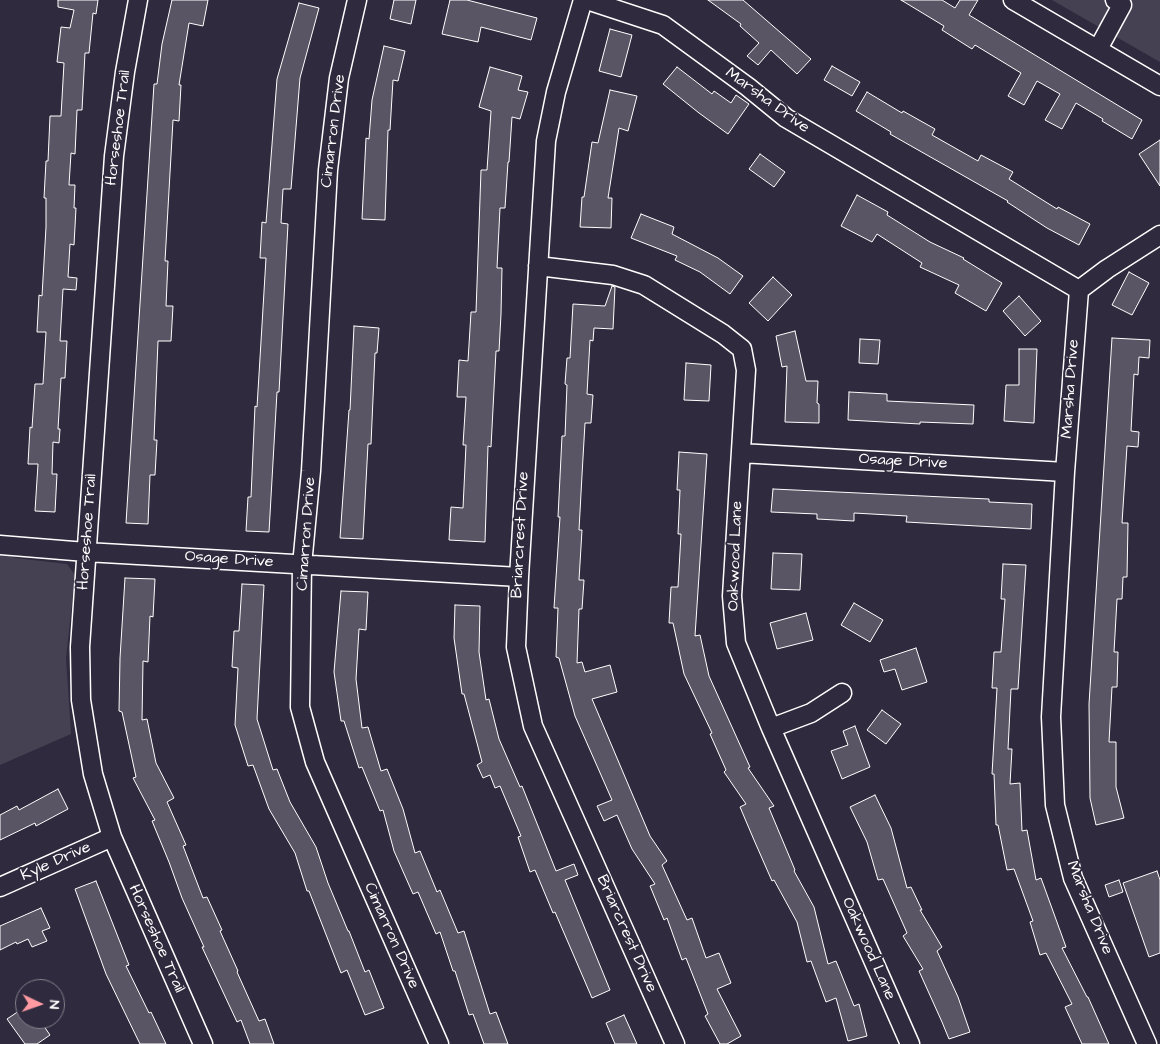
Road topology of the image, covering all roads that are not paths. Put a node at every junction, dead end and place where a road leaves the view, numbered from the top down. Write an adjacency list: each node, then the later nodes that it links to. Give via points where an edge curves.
1 (138, 0): 15 (street, Horseshoe Trail, via 114,156)
2 (357, 0): 16 (street, Cimarron Drive, via 338,78 328,170 312,470)
3 (582, 0): 10 (street, Briarcrest Drive, via 546,141)
4 (587, 0): 11 (street, Marsha Drive, via 663,25 786,118)
5 (1013, 0): 7 (street)
6 (1114, 0): 7 (street, via 1122,5)
7 (1098, 49): 8 (street)
8 (1160, 86)
9 (1160, 235): 11 (street, via 1106,268)
10 (538, 266): 12 (street, Oakwood Lane, via 613,275 644,285 742,349 746,370); 17 (street, Briarcrest Drive)
11 (1079, 290): 13 (street, Marsha Drive)
12 (741, 453): 13 (street, Osage Drive); 19 (street, Oakwood Lane, via 732,596 736,643)
13 (1065, 472): 26 (street, Marsha Drive, via 1051,717 1054,805 1073,878)
14 (0, 545): 15 (street, Osage Drive)
15 (86, 552): 16 (street, Osage Drive); 20 (street, Horseshoe Trail, via 80,647 81,700 93,774)
16 (302, 565): 17 (street, Osage Drive); 23 (street, Cimarron Drive, via 300,707 315,762)
17 (518, 577): 24 (street, Briarcrest Drive, via 516,647 533,726)
18 (842, 694): 19 (street, via 811,713)
19 (771, 728): 25 (street, Oakwood Lane)
20 (112, 837): 21 (street, Kyle Drive); 22 (street, Horseshoe Trail)
21 (0, 887)
22 (203, 1044)
23 (439, 1044)
24 (675, 1044)
25 (910, 1044)
26 (1148, 1044)

